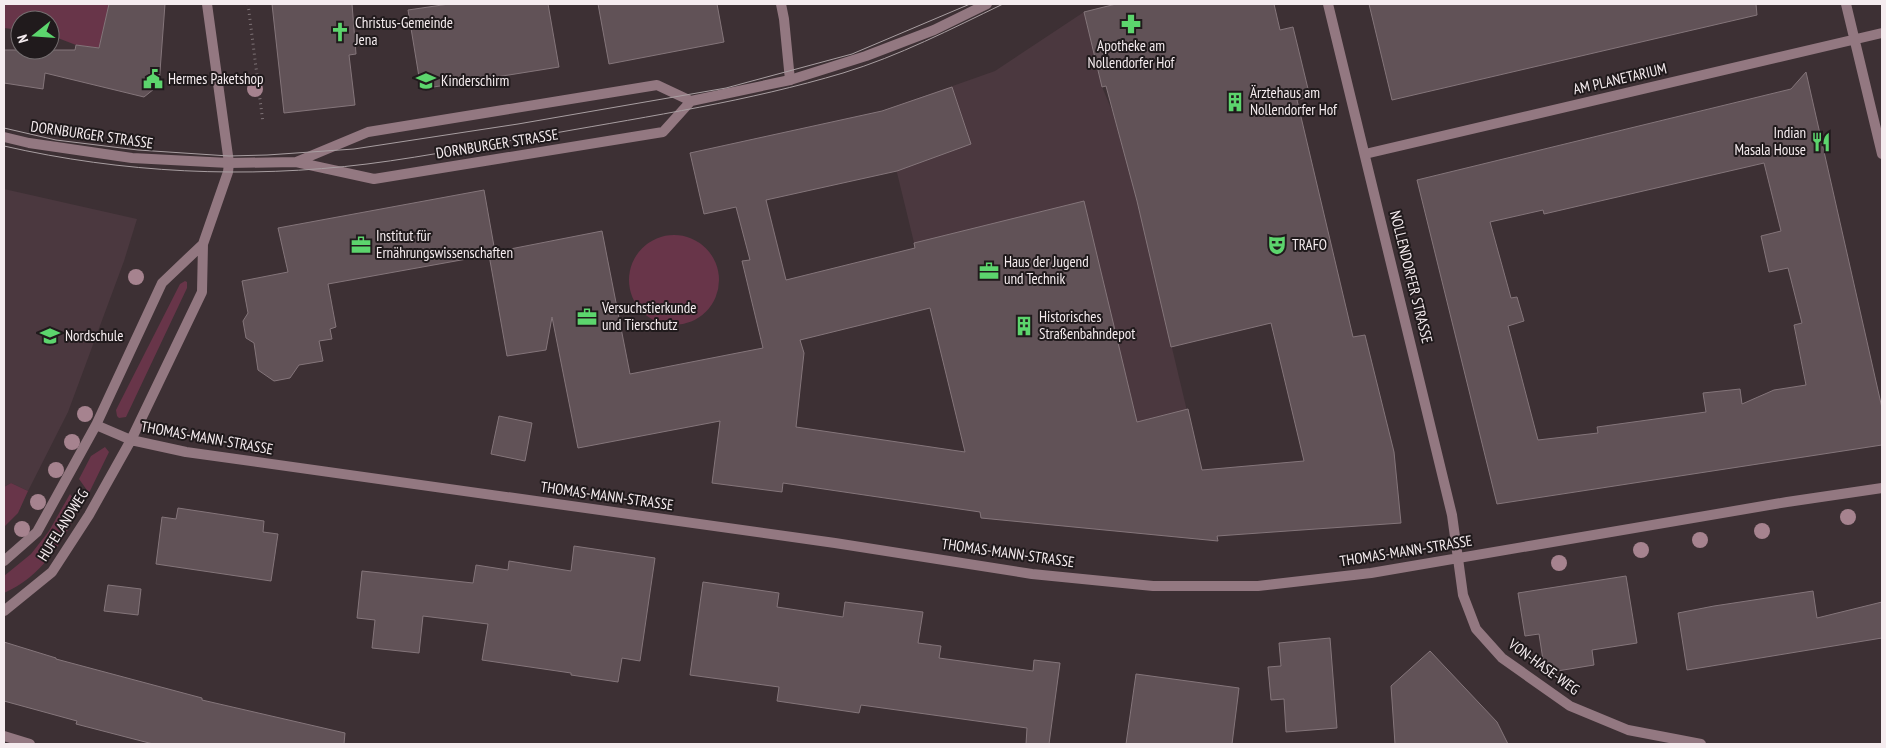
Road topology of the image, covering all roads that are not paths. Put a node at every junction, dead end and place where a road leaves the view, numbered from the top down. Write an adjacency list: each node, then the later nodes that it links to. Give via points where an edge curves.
1 (207, 4): 14 (street)
2 (781, 4): 8 (street)
3 (987, 4): 8 (street, via 917,37)
4 (1328, 4): 11 (street, NOLLENDORFER STRASSE)
5 (1846, 4): 7 (street)
6 (1882, 33): 7 (street, AM PLANETARIUM)
7 (1854, 40): 11 (street, AM PLANETARIUM); 12 (street)
8 (790, 80): 9 (street)
9 (691, 101): 13 (street, DORNBURGER STRASSE, via 657,85 368,132); 13 (street, DORNBURGER STRASSE, via 663,132 374,179)
10 (4, 137): 14 (street, DORNBURGER STRASSE, via 132,158)
11 (1365, 154): 19 (street, NOLLENDORFER STRASSE, via 1452,515)
12 (1882, 154)
13 (296, 162): 14 (street, DORNBURGER STRASSE)
14 (229, 164): 15 (street, HUFELANDWEG)
15 (203, 244): 16 (street, HUFELANDWEG, via 162,283); 17 (street, HUFELANDWEG, via 202,292)
16 (96, 426): 17 (street); 20 (street, HUFELANDWEG, via 37,532)
17 (130, 440): 19 (street, THOMAS-MANN-STRASSE, via 186,452 835,543 1032,574 1153,586 1258,586); 21 (street, HUFELANDWEG, via 89,515 52,572)
18 (1882, 488): 19 (street, THOMAS-MANN-STRASSE)
19 (1458, 559): 24 (street, VON-HASE-WEG, via 1462,596 1476,629 1502,658 1570,706 1628,730)
20 (4, 561)
21 (4, 611)
22 (4, 736): 23 (street)
23 (30, 744)
24 (1701, 744)

